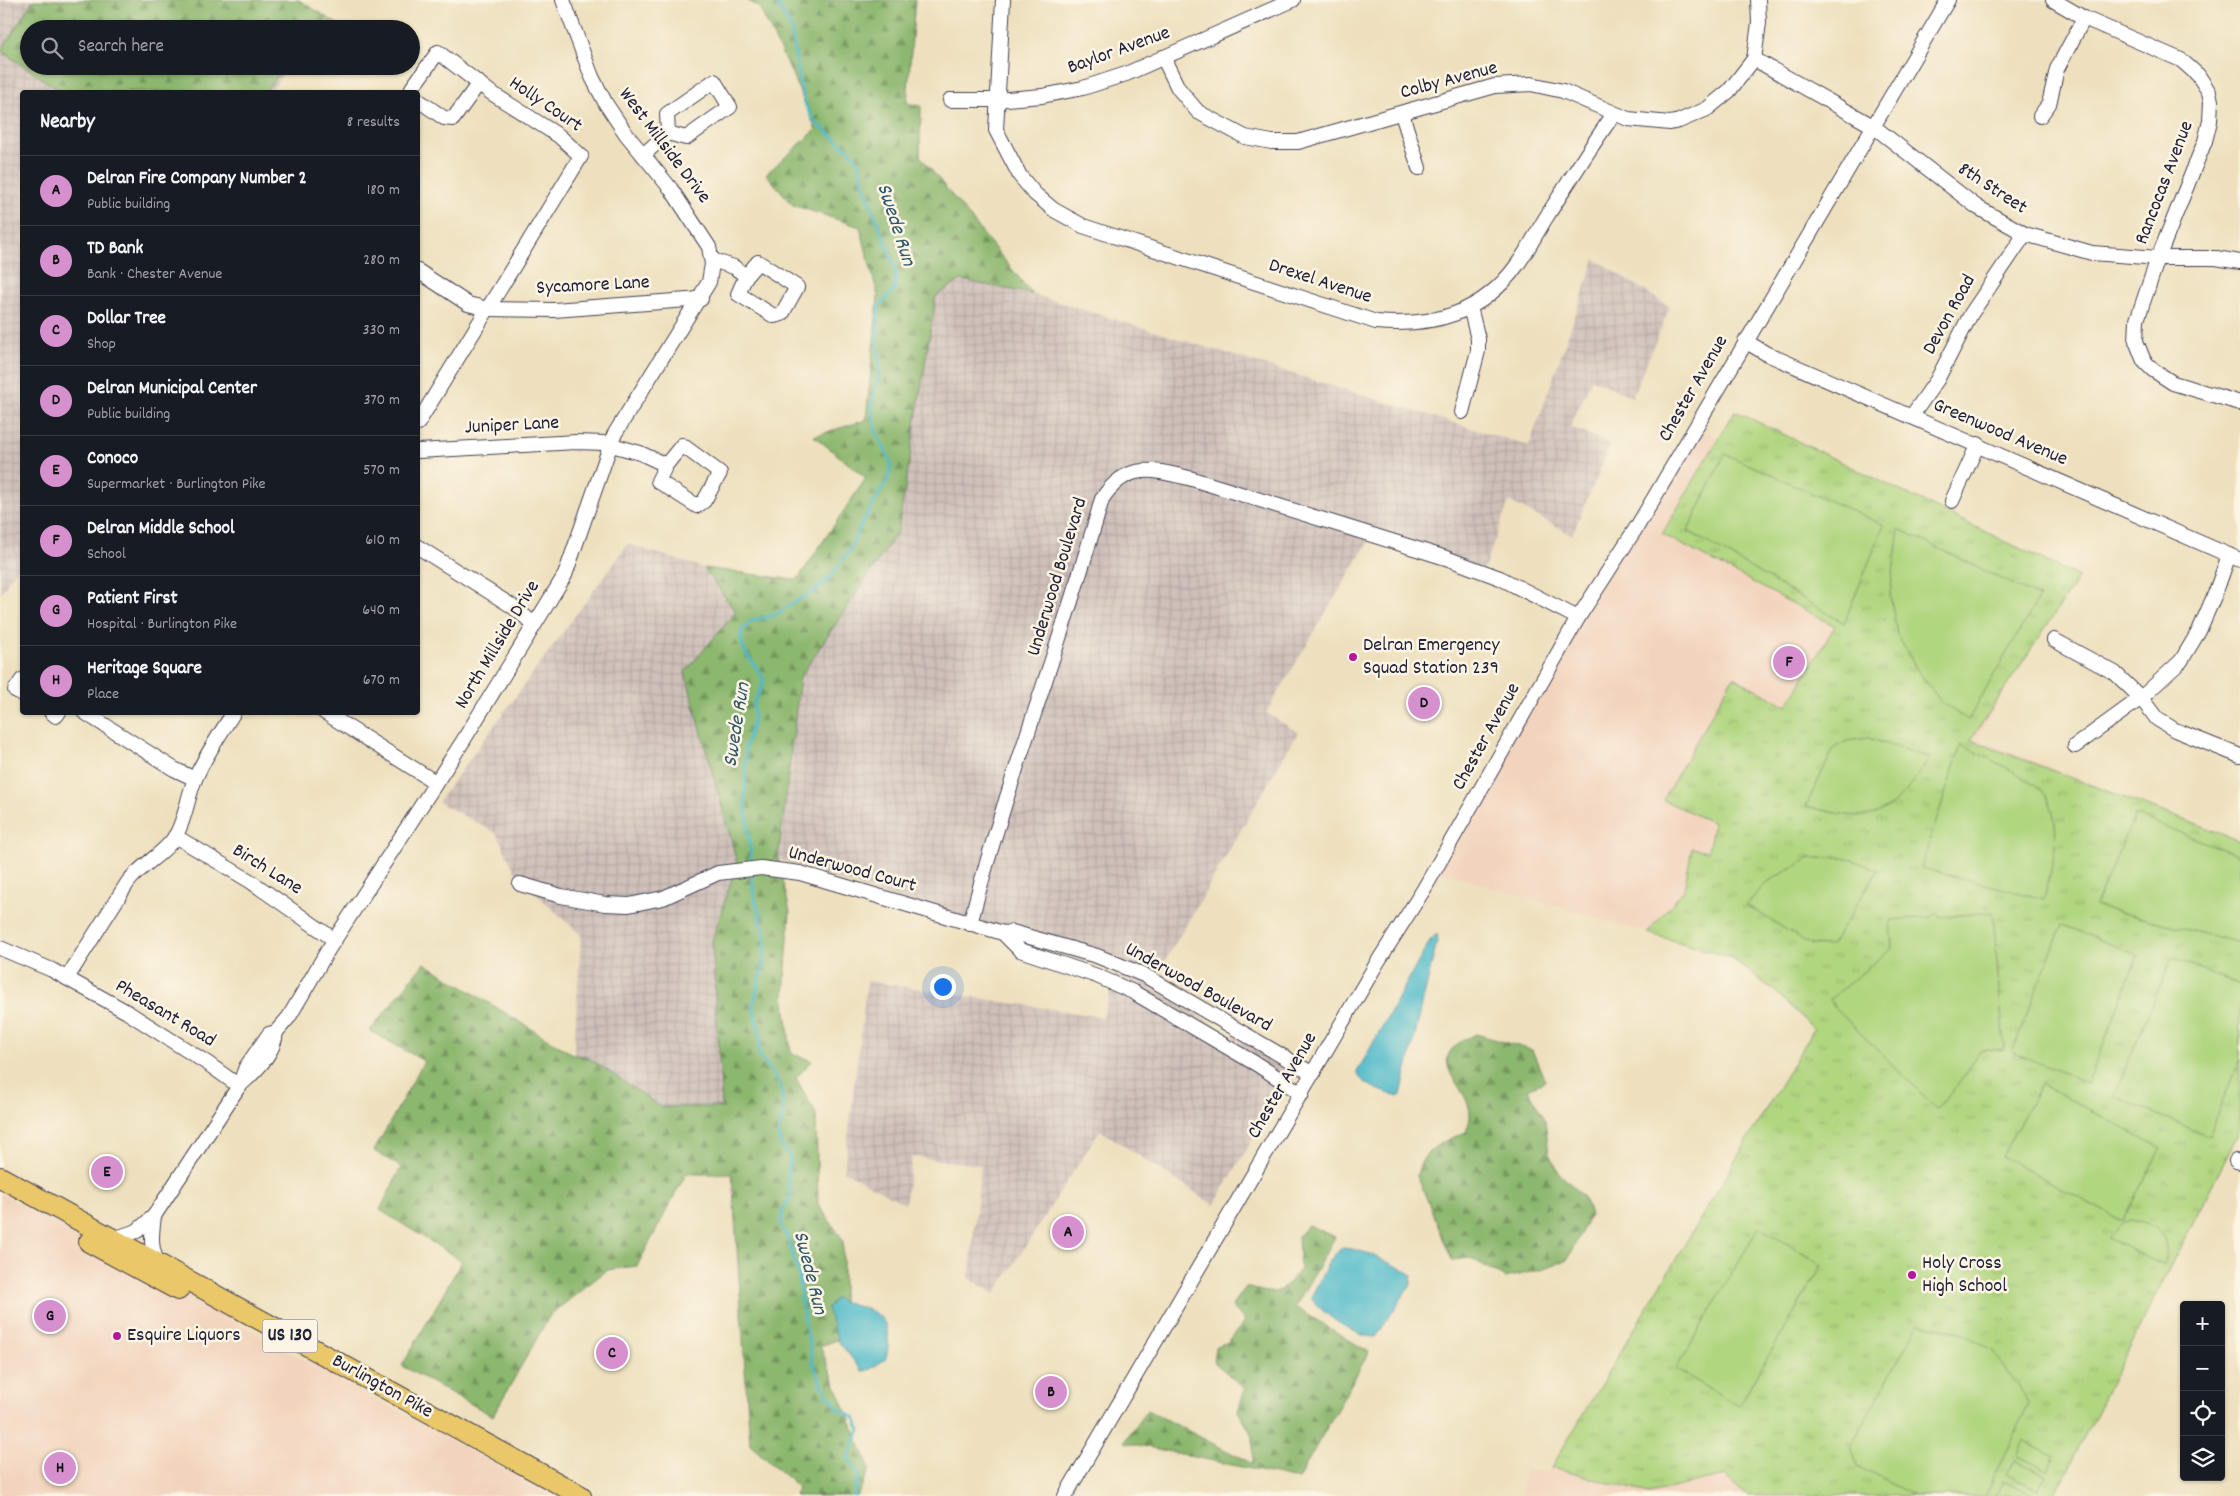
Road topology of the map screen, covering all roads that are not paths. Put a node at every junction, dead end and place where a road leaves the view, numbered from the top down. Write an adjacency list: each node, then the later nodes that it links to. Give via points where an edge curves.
1 (563, 0): 20 (street, West Millside Drive, via 601,96)
2 (1003, 0): 13 (street, Drexel Avenue)
3 (1293, 0): 8 (street, Baylor Avenue)
4 (1758, 0): 9 (street)
5 (1948, 0): 18 (street, Chester Avenue)
6 (2053, 0): 7 (street, Rancocas Avenue)
7 (2084, 18): 17 (street, via 2057,68 2048,104); 23 (street, Rancocas Avenue, via 2181,60 2198,75 2209,92 2210,121 2205,142)
8 (1163, 57): 13 (street, Baylor Avenue, via 1083,88); 15 (street, Colby Avenue, via 1178,88 1198,112 1245,137 1298,142)
9 (1754, 59): 16 (street, Colby Avenue, via 1729,92 1707,109 1679,121 1628,119); 18 (street, 8th Street)
10 (479, 83): 11 (street, Holly Court, via 438,52); 14 (street, via 453,120 444,118); 30 (street, Holly Court, via 547,127 581,156)
11 (412, 90)
12 (950, 100): 13 (street, Baylor Avenue)
13 (996, 100): 29 (street, Drexel Avenue, via 996,130 1020,176 1054,210 1084,226 1376,322 1423,322)
14 (420, 101)
15 (1402, 114): 16 (street, Colby Avenue, via 1495,86 1531,84 1563,91); 21 (street)
16 (1614, 114): 29 (street, Drexel Avenue, via 1516,266 1496,289)
17 (2040, 116)
18 (1873, 126): 22 (street, 8th Street, via 1977,207); 31 (street, Chester Avenue)
19 (668, 133): 19 (street, via 686,138 730,107 714,81 667,114); 20 (street)
20 (643, 155): 24 (street, West Millside Drive, via 700,230 710,247)
21 (1418, 168)
22 (2025, 234): 23 (street, 8th Street, via 2092,253); 34 (street, Devon Road, via 1971,314 1937,380)
23 (2158, 258): 25 (street, 8th Street, via 2216,258); 32 (street, Rancocas Avenue, via 2137,320 2136,341 2144,361 2173,383)
24 (712, 260): 27 (street, via 734,267); 28 (street, North Millside Drive, via 710,282)
25 (2240, 262)
26 (420, 272): 30 (street, Sycamore Lane, via 468,304)
27 (746, 276)
28 (701, 299): 30 (street, Sycamore Lane, via 554,310); 36 (street, North Millside Drive)
29 (1470, 307): 33 (street, via 1478,351)
30 (488, 309): 35 (street)
31 (1745, 341): 34 (street, Greenwood Avenue); 43 (street, Chester Avenue, via 1638,525)
32 (2240, 404)
33 (1462, 412)
34 (1911, 417): 37 (street, Greenwood Avenue)
35 (420, 420)
36 (609, 444): 38 (street, Juniper Lane, via 576,442); 39 (street, Juniper Lane, via 640,452); 44 (street, North Millside Drive, via 569,566)
37 (1978, 444): 40 (street); 42 (street, Greenwood Avenue)
38 (420, 451)
39 (666, 465): 39 (street, via 682,445 720,473 704,501 697,506 658,481)
40 (1952, 501)
41 (420, 548): 44 (street, via 512,606)
42 (2234, 557): 48 (street, via 2181,661)
43 (1578, 618): 58 (street, Underwood Boulevard, via 1494,575 1189,478 1145,470 1119,478 1102,499); 63 (street, Chester Avenue, via 1424,889)
44 (534, 624): 55 (street, North Millside Drive)
45 (2054, 640): 48 (street, via 2115,673)
46 (20, 683): 47 (street, via 15,690)
47 (20, 693)
48 (2141, 698): 52 (street); 53 (street, via 2157,719 2175,730)
49 (89, 715): 54 (street)
50 (232, 715): 54 (street)
51 (329, 715): 55 (street)
52 (2075, 746)
53 (2240, 756)
54 (195, 779): 56 (street, via 186,814)
55 (435, 782): 60 (street, North Millside Drive)
56 (175, 836): 60 (street, Birch Lane, via 250,881); 62 (street, via 128,882)
57 (520, 884): 58 (street, Underwood Court, via 567,897 629,905 663,898 718,873 761,868 800,873)
58 (970, 924): 59 (street, Underwood Boulevard)
59 (1003, 933): 63 (street, Underwood Boulevard, via 1012,932 1097,956 1144,975); 65 (street, Underwood Boulevard, via 1020,950 1133,992)
60 (335, 940): 64 (street, North Millside Drive, via 289,1017 276,1032 271,1049 254,1073)
61 (0, 948): 62 (street, Pheasant Road)
62 (67, 978): 64 (street, Pheasant Road, via 133,1016)
63 (1313, 1074): 65 (street, Chester Avenue)
64 (239, 1086): 68 (street, North Millside Drive)
65 (1302, 1094): 73 (street, Chester Avenue)
66 (0, 1177): 69 (highway, Burlington Pike / US 130)
67 (0, 1193): 71 (highway, Burlington Pike / US 130)
68 (154, 1216): 69 (street, North Millside Drive, via 137,1231); 70 (street, North Millside Drive, via 151,1242)
69 (113, 1239): 70 (highway, Burlington Pike / US 130)
70 (158, 1264): 72 (highway, Burlington Pike / US 130)
71 (553, 1496)
72 (580, 1496)
73 (1065, 1496)

